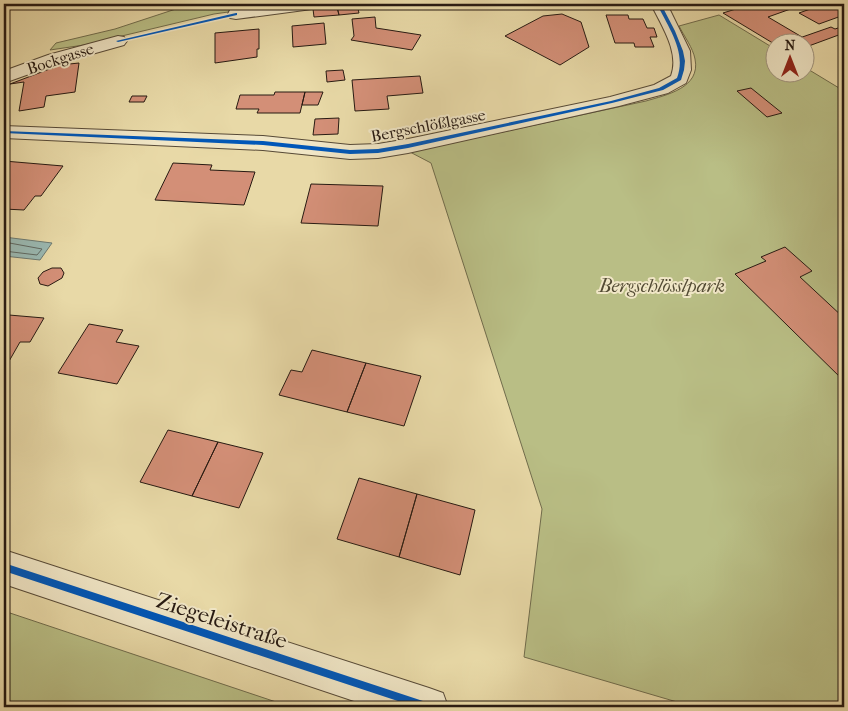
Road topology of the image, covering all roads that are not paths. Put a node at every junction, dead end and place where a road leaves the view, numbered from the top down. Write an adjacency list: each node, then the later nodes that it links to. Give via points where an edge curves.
1 (312, 4): 3 (street)
2 (659, 4): 6 (street, Bergschlößlgasse, via 681,52 683,64 679,79 661,89 620,100 408,146 350,152 263,142)
3 (236, 14)
4 (118, 40): 5 (street, Bockgasse)
5 (4, 77)
6 (4, 132)
7 (4, 567): 8 (street, Ziegeleistraße)
8 (429, 707)

